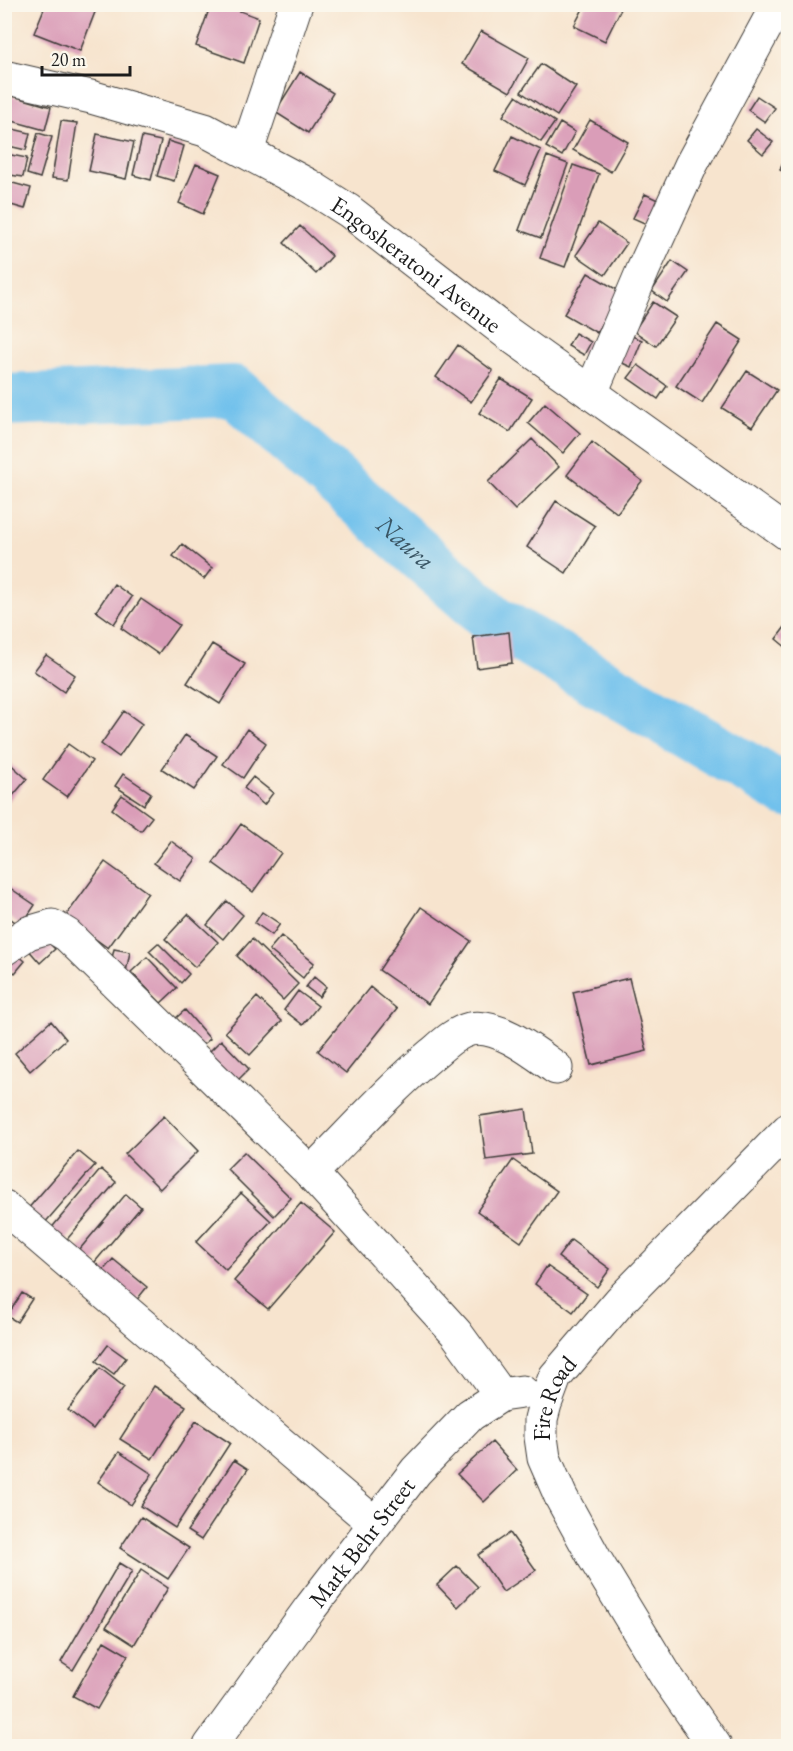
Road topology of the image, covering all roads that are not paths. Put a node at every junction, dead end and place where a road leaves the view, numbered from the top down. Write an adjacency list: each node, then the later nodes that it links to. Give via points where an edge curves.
1 (296, 4): 4 (street)
2 (778, 4): 5 (street, via 691,165)
3 (4, 77): 4 (street, Engosheratoni Avenue, via 205,130)
4 (247, 151): 5 (street, Engosheratoni Avenue, via 349,211)
5 (591, 393): 6 (street, Engosheratoni Avenue)
6 (789, 534)
7 (4, 949): 10 (street, via 28,933 52,926 67,935)
8 (556, 1068): 10 (street, via 497,1031 472,1029 454,1036 405,1077)
9 (789, 1130): 12 (street, Fire Road, via 621,1300 555,1377)
10 (311, 1173): 13 (street, via 456,1333)
11 (4, 1208): 14 (street)
12 (551, 1389): 13 (street, Mark Behr Street); 16 (street, Fire Road, via 541,1419 541,1437 544,1458 561,1497 666,1676)
13 (501, 1395): 14 (street, Mark Behr Street, via 470,1415 416,1471)
14 (374, 1523): 15 (street, Mark Behr Street)
15 (210, 1746)
16 (715, 1746)

